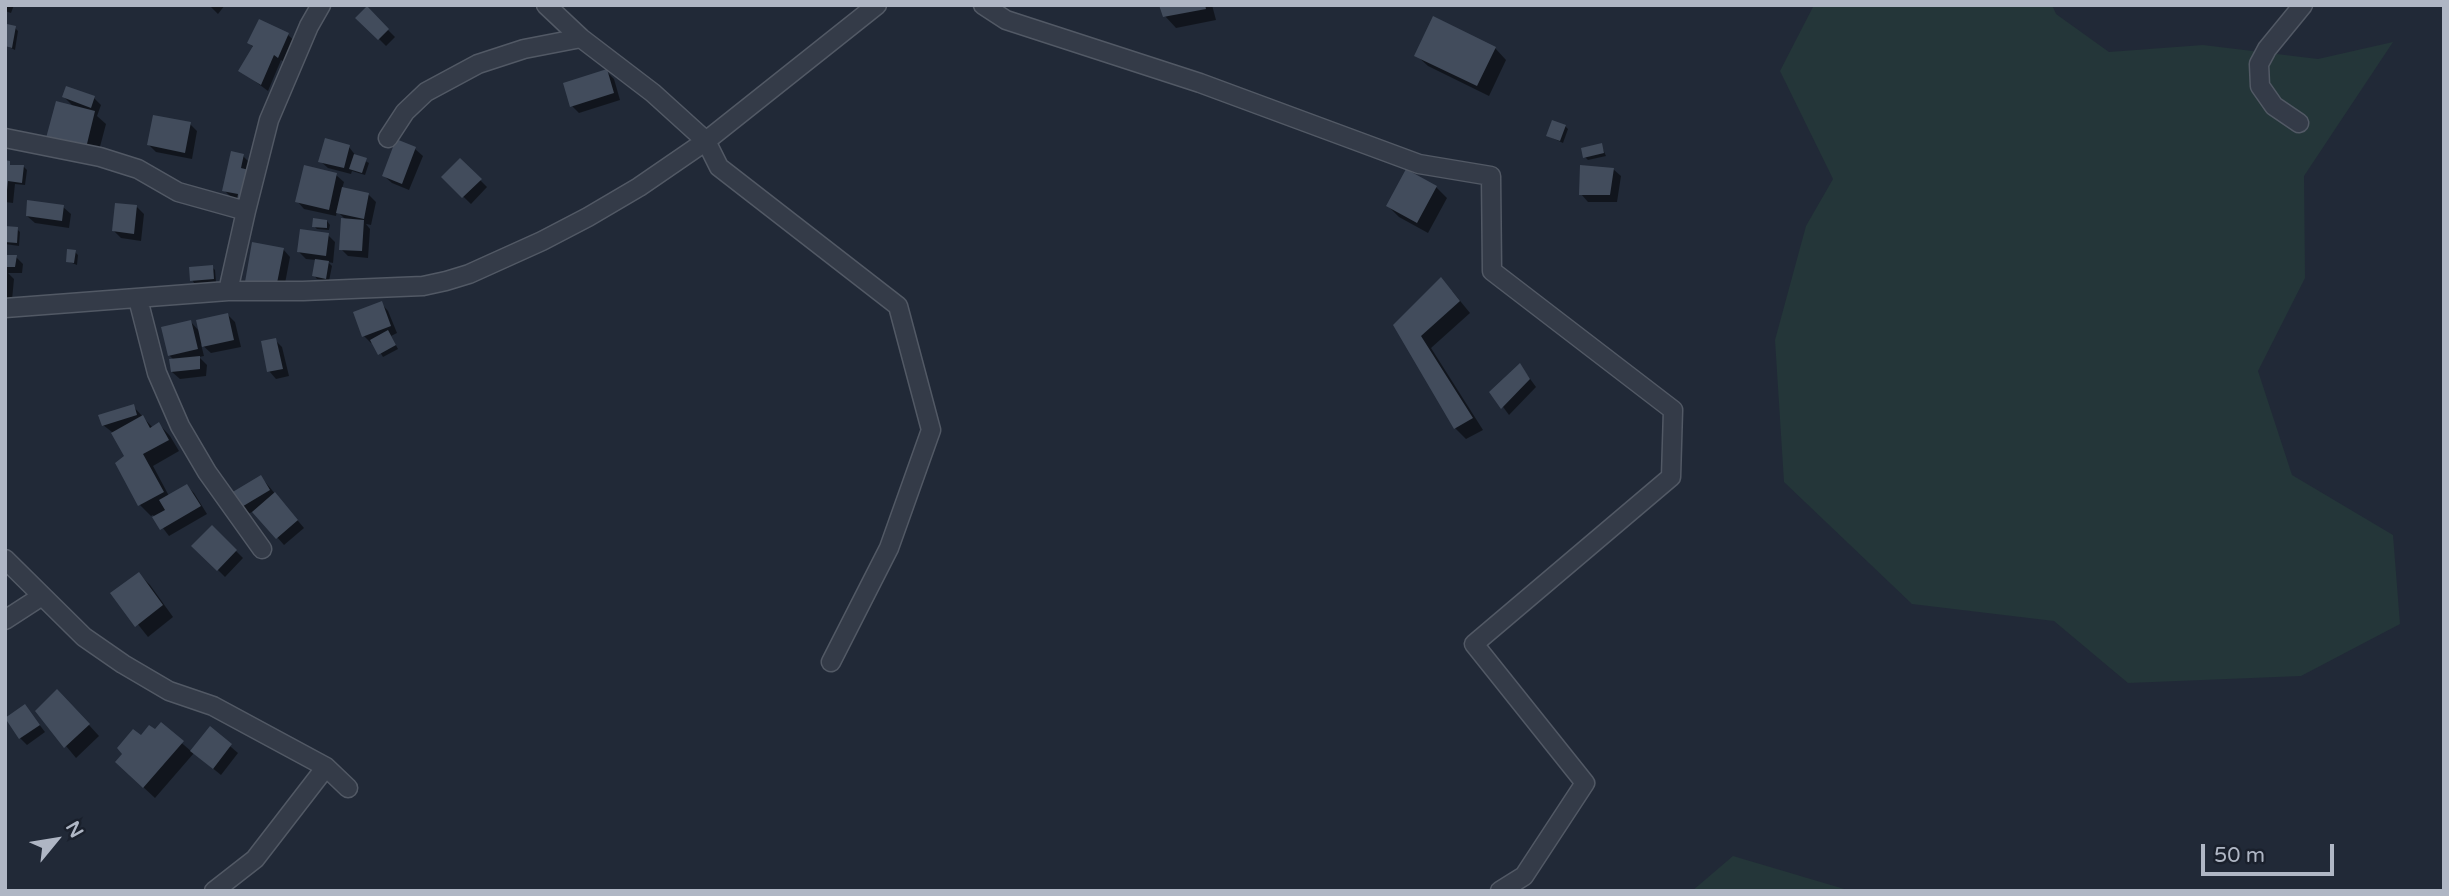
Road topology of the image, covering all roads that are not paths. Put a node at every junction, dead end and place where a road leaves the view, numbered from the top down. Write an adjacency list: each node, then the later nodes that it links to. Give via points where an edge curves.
1 (321, 5): 11 (street, via 269,120)
2 (546, 5): 6 (street)
3 (877, 5): 10 (street)
4 (983, 5): 23 (street, via 1006,20 1200,83 1419,164 1491,176 1492,271 1673,410 1671,477 1474,644 1586,783 1524,876)
5 (2303, 5): 7 (street, via 2259,64 2260,86 2274,106)
6 (581, 37): 9 (street, via 478,64 426,92); 10 (street)
7 (2299, 123)
8 (5, 138): 11 (street, via 138,169 178,192)
9 (388, 138)
10 (706, 141): 12 (street, via 588,217 469,274 423,286); 19 (street, via 719,167 898,306 931,430 890,548)
11 (246, 211): 12 (street)
12 (228, 291): 13 (street)
13 (138, 299): 14 (street); 15 (street, via 157,373 180,426)
14 (5, 308)
15 (262, 549)
16 (5, 559): 17 (street)
17 (42, 596): 18 (street); 20 (street, via 85,637 123,664)
18 (5, 620)
19 (831, 662)
20 (326, 767): 21 (street); 22 (street, via 255,859)
21 (348, 788)
22 (214, 891)
23 (1500, 891)

